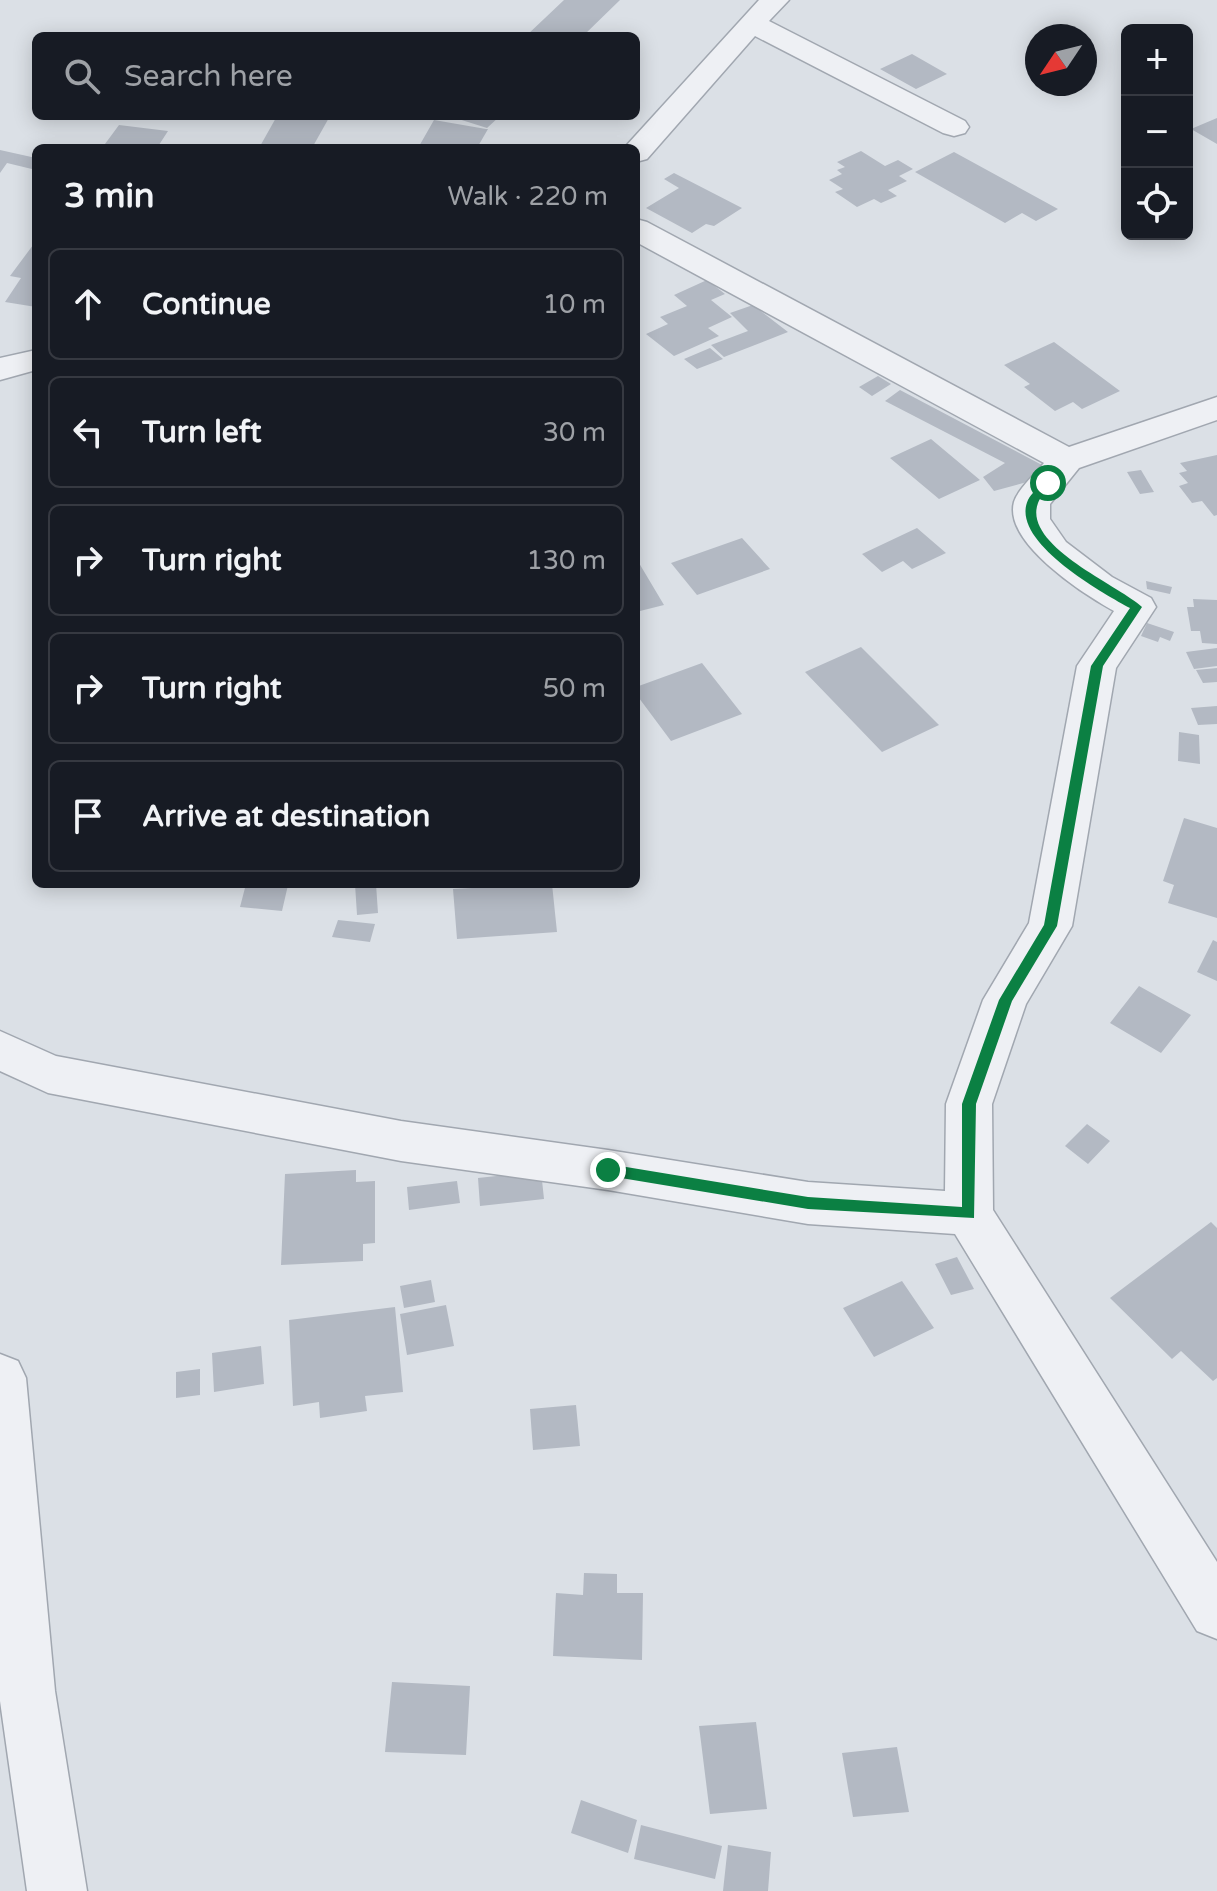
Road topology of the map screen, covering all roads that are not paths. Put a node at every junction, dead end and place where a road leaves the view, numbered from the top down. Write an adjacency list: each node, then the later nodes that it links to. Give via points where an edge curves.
1 (775, 0): 2 (street)
2 (751, 23): 3 (street); 4 (street)
3 (954, 127)
4 (640, 148)
5 (640, 231): 9 (street)
6 (32, 360): 7 (street)
7 (0, 370)
8 (1217, 408): 9 (street)
9 (1066, 460): 11 (street, via 1032,502 1032,520 1053,551 1137,607 1097,666 1050,926 1005,1000 969,1104)
10 (0, 1050): 11 (street, via 48,1074 401,1141 808,1203)
11 (969, 1214): 13 (street)
12 (0, 1378): 14 (street, via 27,1691)
13 (1217, 1612)
14 (57, 1891)

